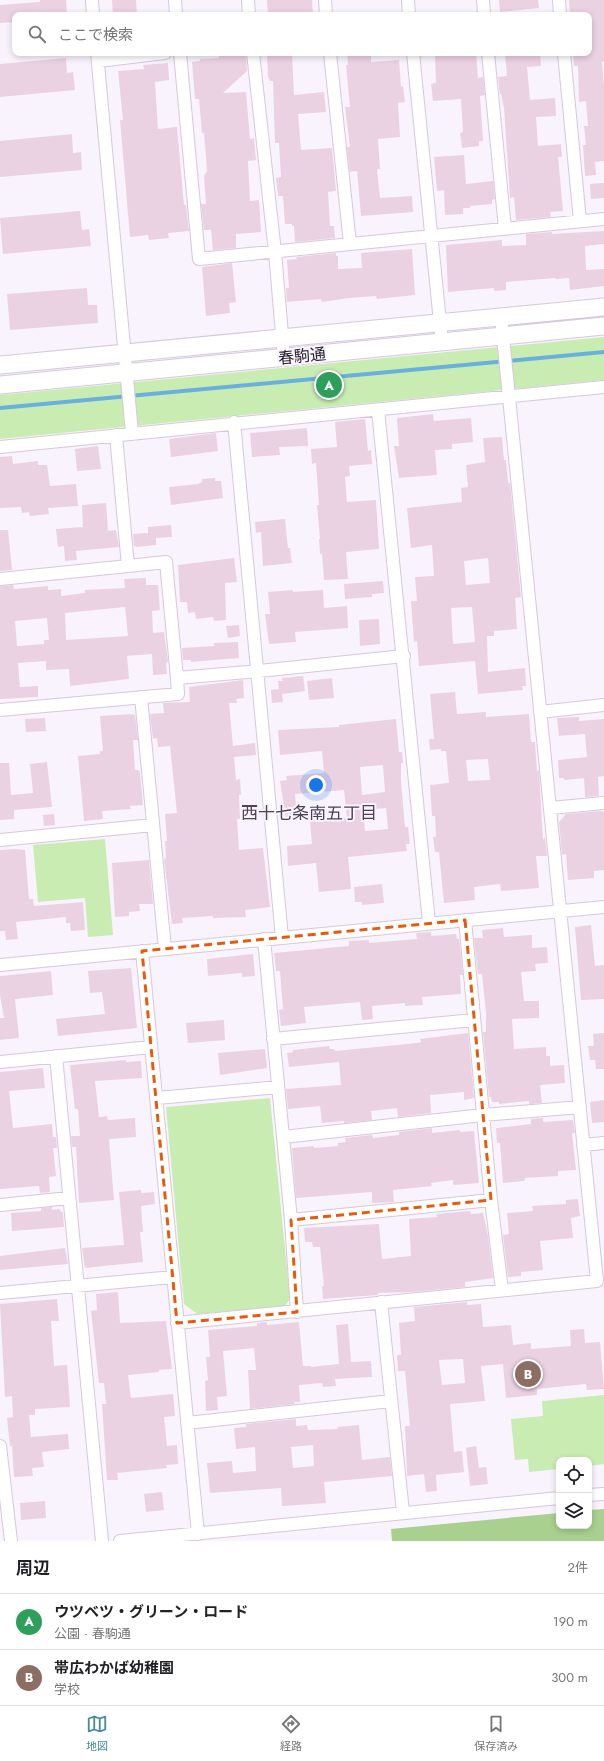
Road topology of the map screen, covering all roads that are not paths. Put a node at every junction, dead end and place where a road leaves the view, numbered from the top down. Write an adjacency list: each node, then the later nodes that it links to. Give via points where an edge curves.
1 (92, 0): 8 (street)
2 (175, 0): 9 (street)
3 (248, 0): 10 (street)
4 (325, 0): 11 (street)
5 (408, 0): 12 (street)
6 (483, 0): 13 (street)
7 (559, 0): 14 (street)
8 (93, 12)
9 (176, 12)
10 (249, 12)
11 (326, 12)
12 (410, 12)
13 (484, 12)
14 (560, 12)
15 (114, 56): 22 (street)
16 (180, 56): 28 (street, via 199,259)
17 (253, 56): 28 (street)
18 (330, 56): 27 (street)
19 (413, 56): 26 (street)
20 (488, 56): 25 (street)
21 (564, 56): 24 (street)
22 (97, 57): 36 (street)
23 (604, 219): 24 (street)
24 (580, 221): 25 (street)
25 (505, 229): 26 (street)
26 (432, 237): 27 (street); 31 (street)
27 (350, 244): 28 (street)
28 (275, 252): 34 (street)
29 (604, 307): 30 (street, 春駒通)
30 (501, 317): 31 (street, 春駒通); 33 (street)
31 (439, 322): 34 (street, 春駒通); 35 (street)
32 (604, 326): 33 (street, 春駒通)
33 (504, 336): 35 (street, 春駒通); 42 (street)
34 (282, 338): 36 (street, 春駒通); 37 (street)
35 (442, 342): 37 (street, 春駒通)
36 (125, 352): 38 (street, 春駒通); 39 (street)
37 (284, 358): 39 (street, 春駒通)
38 (0, 365)
39 (128, 373): 40 (street, 春駒通); 45 (street)
40 (0, 385)
41 (604, 387): 42 (street)
42 (509, 396): 43 (street); 56 (street)
43 (378, 410): 44 (street); 50 (street)
44 (234, 422): 45 (street); 51 (street)
45 (132, 434): 46 (street)
46 (116, 435): 47 (street); 48 (street)
47 (0, 447)
48 (128, 566): 49 (street); 52 (street, via 166,562)
49 (0, 578)
50 (404, 656): 51 (street); 64 (street)
51 (258, 671): 52 (street); 65 (street)
52 (177, 678): 53 (street, via 178,694)
53 (141, 697): 55 (street); 59 (street)
54 (604, 706): 56 (street)
55 (0, 710)
56 (540, 712): 58 (street)
57 (604, 803): 58 (street)
58 (551, 808): 62 (street)
59 (153, 825): 60 (street); 67 (street)
60 (0, 840)
61 (604, 907): 62 (street)
62 (560, 910): 63 (street); 77 (street)
63 (465, 920): 64 (street); 70 (street)
64 (429, 922): 65 (street)
65 (282, 938): 66 (street)
66 (264, 939): 67 (street); 71 (street)
67 (165, 949): 68 (street)
68 (142, 950): 69 (street); 72 (street)
69 (0, 965)
70 (474, 1020): 71 (street); 78 (street)
71 (273, 1039): 75 (street)
72 (151, 1047): 73 (street); 76 (street)
73 (56, 1056): 74 (street); 82 (street)
74 (0, 1062)
75 (278, 1087): 76 (street); 79 (street)
76 (157, 1098): 86 (street)
77 (580, 1107): 78 (street); 81 (street)
78 (483, 1115): 79 (street); 83 (street)
79 (283, 1137): 85 (street)
80 (604, 1143): 81 (street)
81 (583, 1145): 88 (street, via 597,1280)
82 (69, 1198): 84 (street); 87 (street)
83 (491, 1200): 85 (street); 88 (street)
84 (0, 1205)
85 (291, 1220): 91 (street)
86 (173, 1277): 87 (street); 92 (street)
87 (78, 1286): 89 (street); 104 (street)
88 (502, 1290): 90 (street)
89 (0, 1293)
90 (381, 1302): 91 (street); 93 (street)
91 (297, 1312): 92 (street)
92 (177, 1323): 94 (street)
93 (390, 1401): 94 (street); 100 (street)
94 (187, 1423): 101 (street)
95 (0, 1446): 96 (street)
96 (1, 1460): 103 (street)
97 (604, 1494): 98 (street)
98 (592, 1495)
99 (556, 1498): 100 (street)
100 (403, 1512): 101 (street)
101 (198, 1534): 102 (street)
102 (140, 1540): 105 (street)
103 (11, 1541)
104 (102, 1541)
105 (120, 1541)

